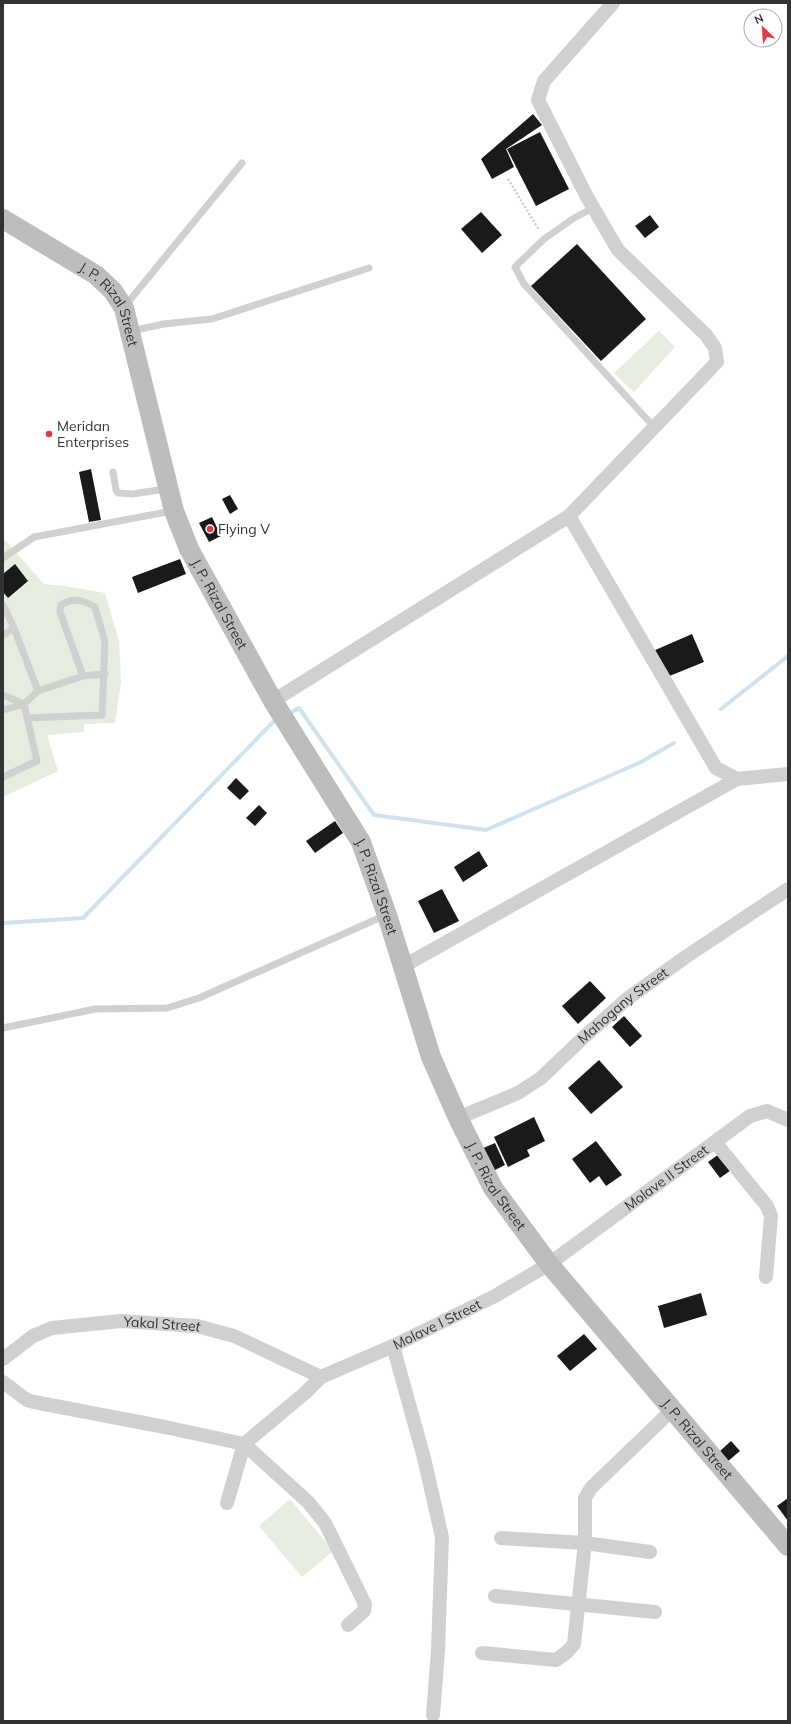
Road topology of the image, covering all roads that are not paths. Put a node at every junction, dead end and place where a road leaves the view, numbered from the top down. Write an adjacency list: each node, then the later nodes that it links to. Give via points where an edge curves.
1 (613, 3): 3 (street, via 544,81 538,100)
2 (242, 164): 6 (lane)
3 (593, 208): 8 (street, via 618,250 706,335 715,348 717,362); 8 (lane, via 544,238 515,266 524,284)
4 (3, 219): 6 (main road, J. P. Rizal Street, via 96,275 113,291)
5 (369, 268): 7 (lane, via 212,319 163,324)
6 (124, 308): 7 (main road, J. P. Rizal Street)
7 (129, 331): 10 (main road, J. P. Rizal Street)
8 (654, 427): 12 (street)
9 (113, 472): 10 (lane, via 118,493 132,494)
10 (168, 489): 11 (main road, J. P. Rizal Street)
11 (174, 511): 13 (lane, via 34,537); 21 (main road, J. P. Rizal Street, via 189,549)
12 (569, 516): 21 (street); 27 (street, via 716,768)
13 (3, 558)
14 (3, 605): 15 (lane)
15 (14, 628): 16 (lane); 19 (lane)
16 (3, 635)
17 (105, 674): 18 (lane); 18 (lane, via 104,642 95,607 83,600 67,602 61,606 60,612); 24 (lane, via 102,715)
18 (83, 676): 19 (lane)
19 (38, 691): 22 (lane)
20 (3, 695): 22 (lane)
21 (273, 701): 29 (main road, J. P. Rizal Street, via 361,842)
22 (24, 704): 23 (lane); 24 (lane)
23 (3, 710)
24 (27, 718): 26 (lane, via 37,761)
25 (788, 774): 27 (street)
26 (3, 777)
27 (736, 779): 30 (street)
28 (788, 889): 32 (street, Mahogany Street, via 627,999 541,1078 518,1093)
29 (387, 915): 30 (main road, J. P. Rizal Street); 31 (lane, via 199,998 167,1008 95,1009)
30 (402, 967): 32 (main road, J. P. Rizal Street, via 431,1057)
31 (3, 1028)
32 (458, 1118): 35 (main road, J. P. Rizal Street, via 493,1188)
33 (788, 1120): 34 (street, Molave II Street, via 767,1110 750,1116)
34 (715, 1142): 35 (street, Molave II Street); 36 (street, via 767,1206 771,1216)
35 (549, 1264): 37 (street, Molave I Street, via 495,1296); 41 (main road, J. P. Rizal Street)
36 (766, 1277)
37 (393, 1346): 39 (street, Molave I Street); 53 (street, via 424,1458 442,1537)
38 (3, 1359): 39 (street, Yakal Street, via 32,1336 52,1328 121,1321 197,1326 234,1336)
39 (321, 1377): 42 (street)
40 (3, 1382): 42 (street, via 34,1402)
41 (672, 1410): 45 (street, via 591,1488 585,1498); 46 (main road, J. P. Rizal Street)
42 (244, 1444): 43 (street); 51 (street, via 308,1502 325,1523 365,1604 364,1611)
43 (227, 1503)
44 (501, 1538): 45 (street)
45 (585, 1544): 47 (street); 49 (street)
46 (788, 1546)
47 (650, 1552)
48 (495, 1596): 49 (street)
49 (578, 1603): 50 (street); 52 (street, via 574,1644 556,1660)
50 (655, 1612)
51 (348, 1625)
52 (482, 1653)
53 (434, 1715)

